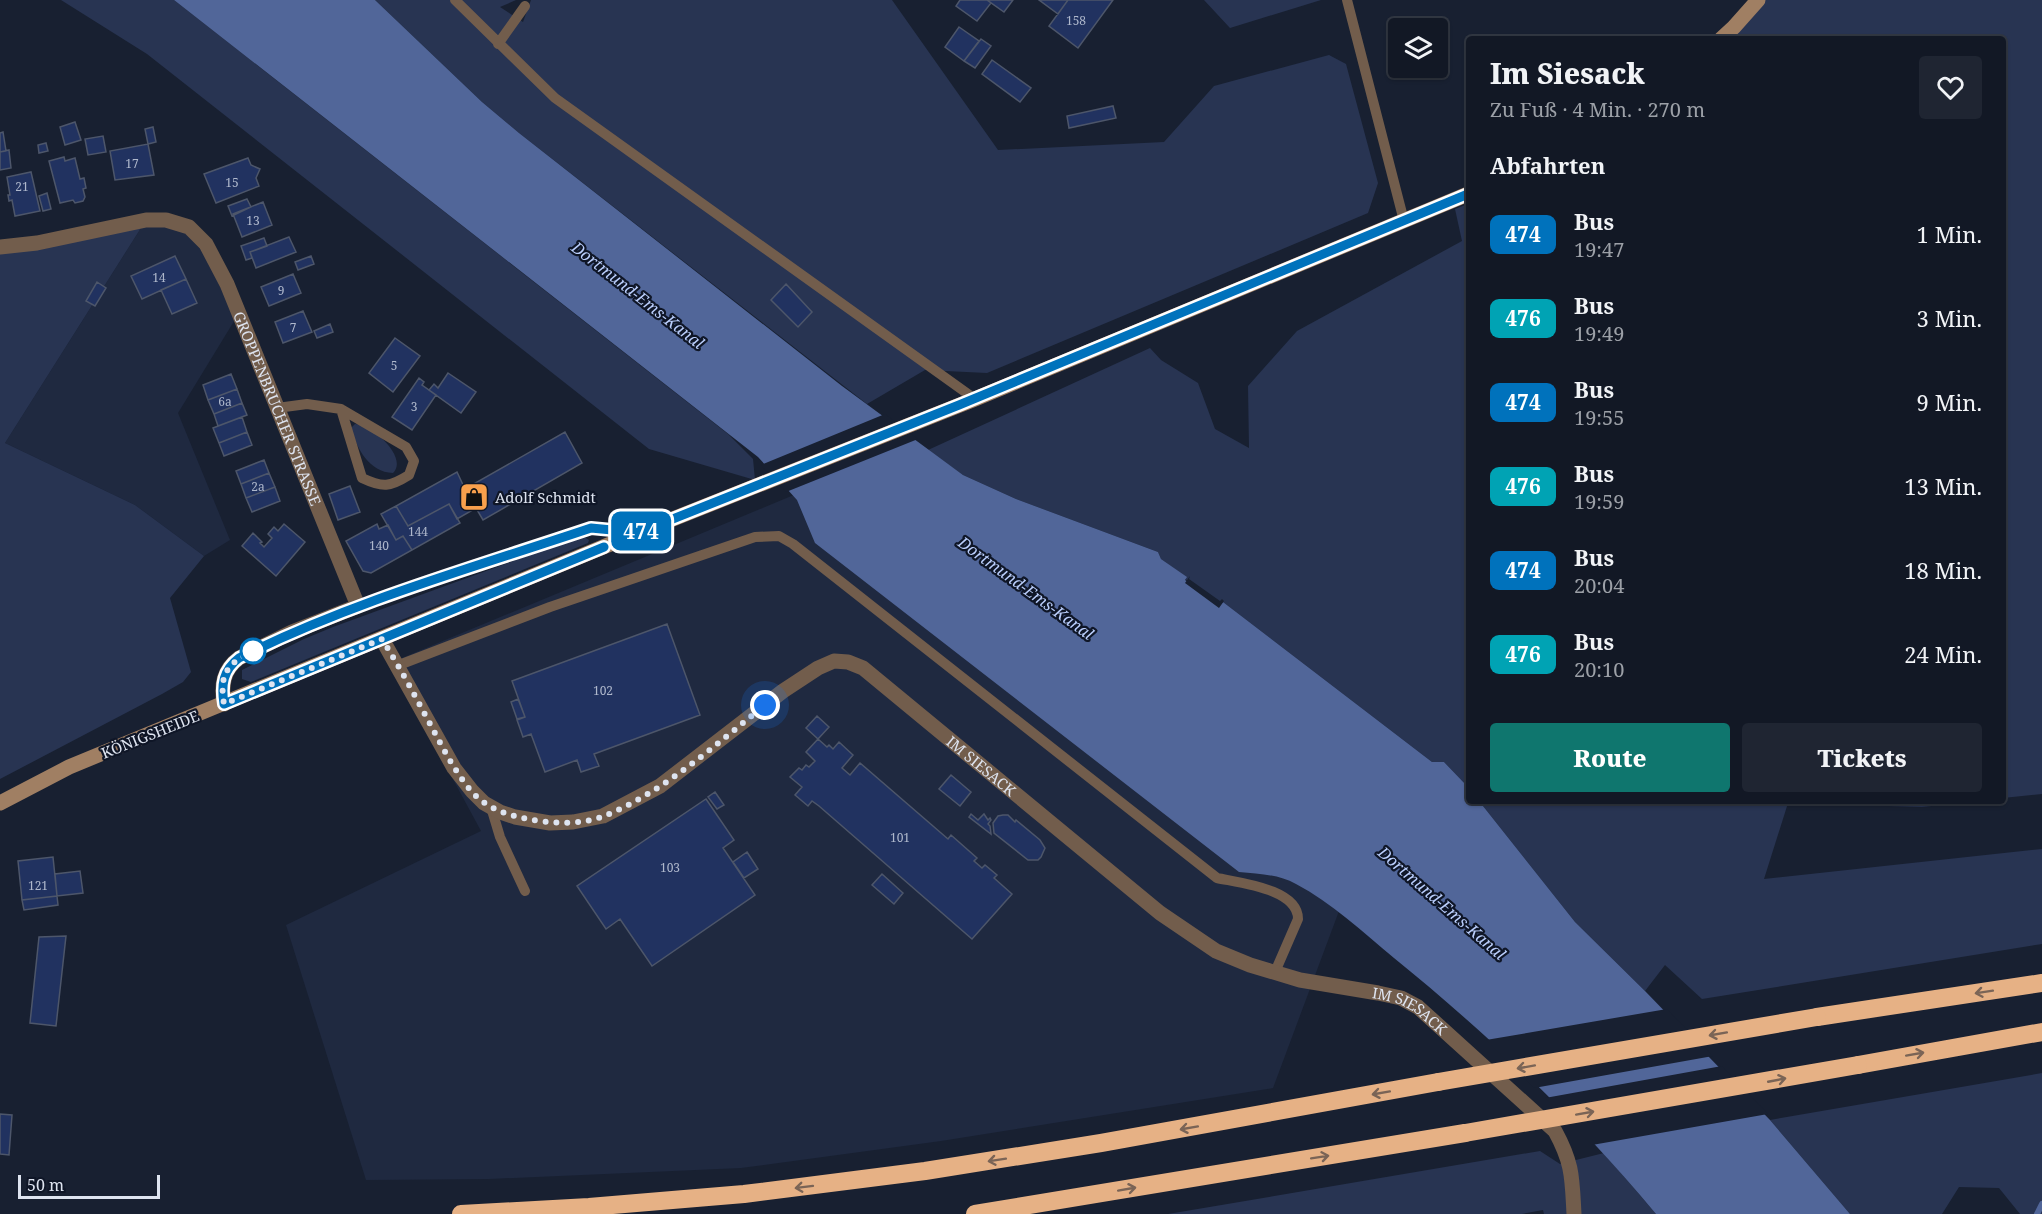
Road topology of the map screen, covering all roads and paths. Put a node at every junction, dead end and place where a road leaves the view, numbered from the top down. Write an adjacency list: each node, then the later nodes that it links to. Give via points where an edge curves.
1 (454, 0): 6 (lane)
2 (1347, 0): 8 (lane)
3 (1758, 0): 5 (main road)
4 (525, 6): 6 (lane)
5 (1724, 36)
6 (498, 44): 10 (lane, via 555,98)
7 (1466, 195): 8 (main road, KÖNIGSHEIDE)
8 (1404, 221): 10 (main road, KÖNIGSHEIDE)
9 (0, 247): 11 (street, GROPPENBRUCHER STRASSE, via 146,220 166,220 189,227 206,244 227,284)
10 (975, 399): 13 (main road, KÖNIGSHEIDE)
11 (277, 408): 12 (lane, via 307,404); 14 (street, GROPPENBRUCHER STRASSE)
12 (341, 409): 12 (lane, via 406,447 414,461 409,475 393,485 378,485 362,478)
13 (625, 538): 14 (lane, via 612,530 591,528); 15 (main road, KÖNIGSHEIDE)
14 (358, 606): 17 (street, via 239,658 231,664 223,681)
15 (382, 639): 16 (street, IM SIESACK); 17 (main road, KÖNIGSHEIDE)
16 (399, 665): 19 (street, IM SIESACK, via 454,768); 21 (lane, via 549,607 734,544 755,537 779,536 1217,878 1258,887 1290,901 1298,919)
17 (224, 704): 18 (main road, KÖNIGSHEIDE, via 69,767)
18 (0, 803)
19 (491, 807): 20 (lane); 21 (street, IM SIESACK, via 515,817 550,823 603,816 660,786 818,668 834,661 848,662 875,676 1160,913 1216,951)
20 (525, 891)
21 (1275, 972): 26 (street, IM SIESACK, via 1401,998 1432,1018 1555,1131 1572,1168)
22 (2042, 983): 24 (highway, one-way to 24, bridge, via 1817,1017 892,1176 744,1194)
23 (2042, 1032): 25 (highway, one-way to 23, bridge)
24 (461, 1214)
25 (975, 1214)
26 (1575, 1214)

